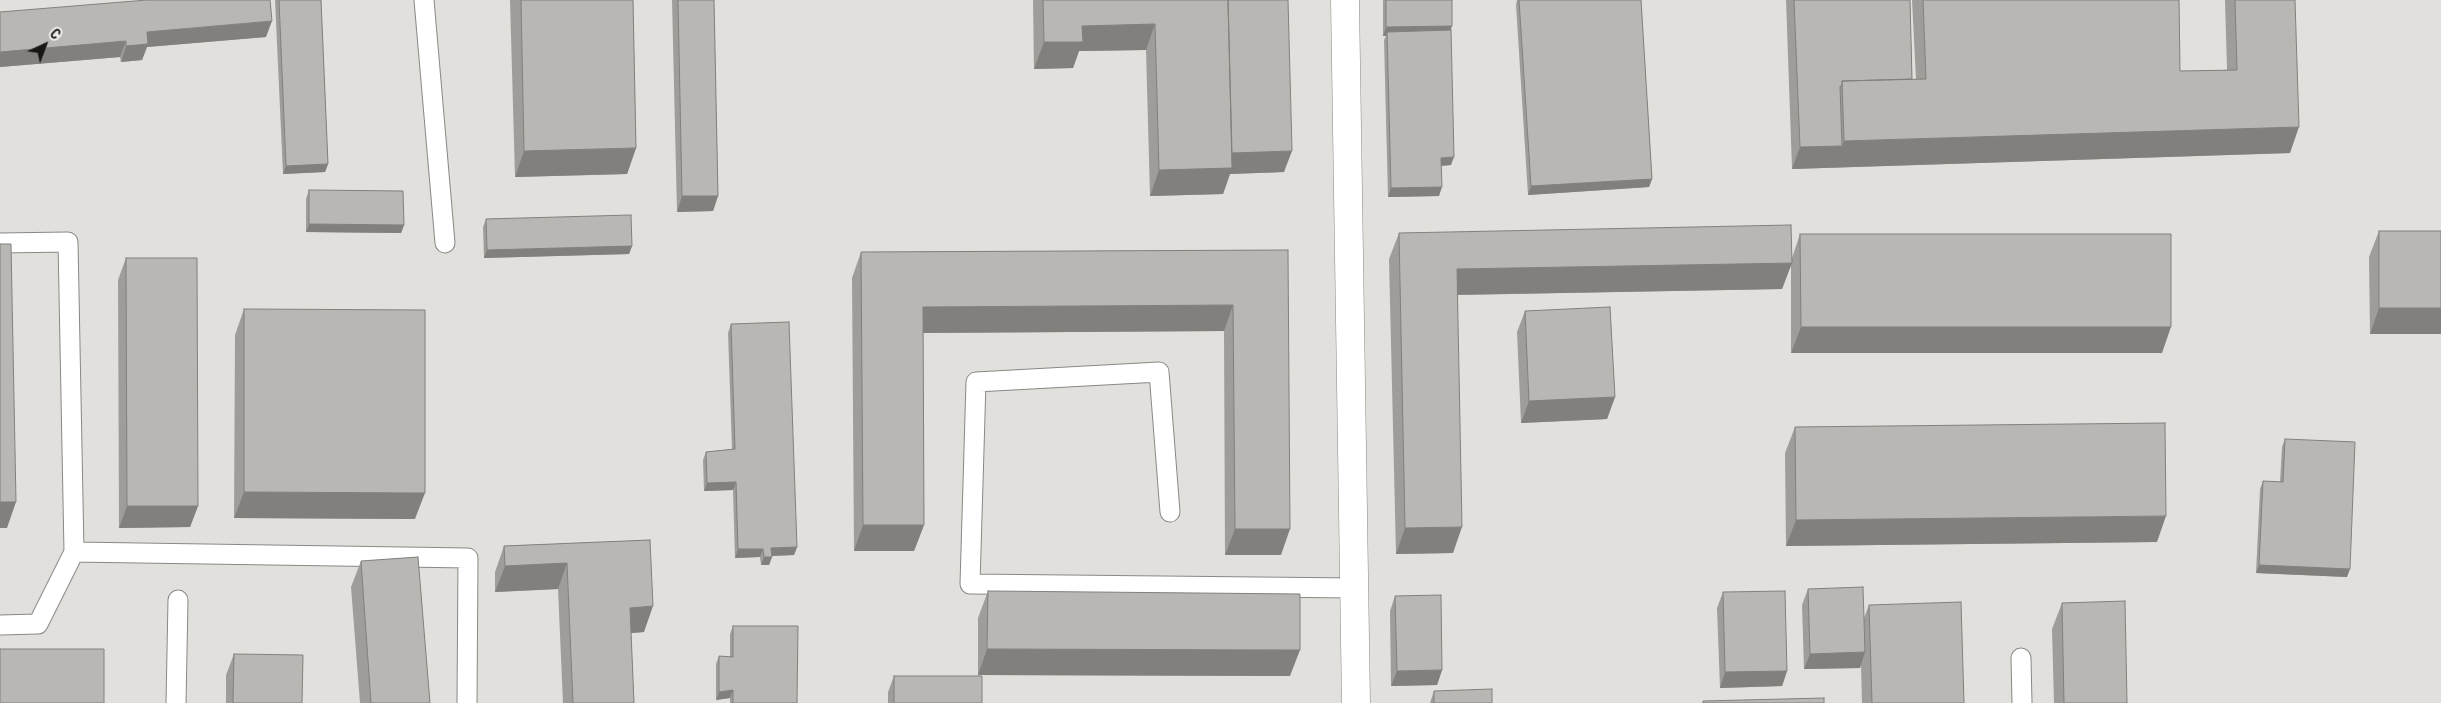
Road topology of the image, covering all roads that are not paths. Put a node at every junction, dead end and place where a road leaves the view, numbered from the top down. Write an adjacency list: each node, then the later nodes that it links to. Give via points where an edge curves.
1 (424, 0): 4 (lane)
2 (1344, 0): 7 (street)
3 (0, 243): 6 (lane, via 68,242)
4 (444, 243)
5 (1170, 512): 7 (lane, via 1159,372 976,382 970,584)
6 (74, 552): 9 (lane, via 38,624); 12 (lane, via 468,558)
7 (1354, 588): 13 (street)
8 (178, 600): 11 (lane)
9 (0, 625)
10 (2021, 658): 14 (lane)
11 (176, 703)
12 (467, 703)
13 (1356, 703)
14 (2022, 703)

